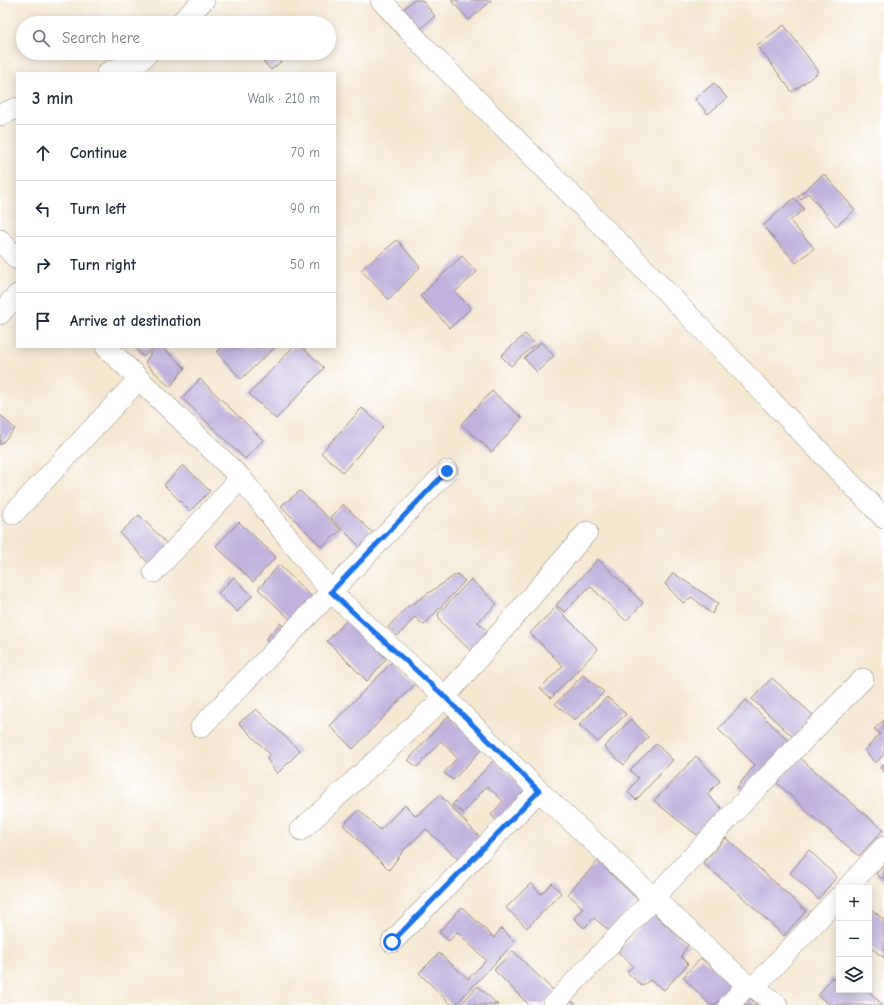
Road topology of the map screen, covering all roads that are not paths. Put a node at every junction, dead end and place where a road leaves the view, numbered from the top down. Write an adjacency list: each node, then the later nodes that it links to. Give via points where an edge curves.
1 (204, 0): 3 (street)
2 (381, 0): 17 (street, via 424,48 628,252)
3 (187, 16)
4 (140, 60): 5 (street)
5 (110, 72)
6 (16, 108): 7 (street)
7 (0, 115)
8 (0, 240): 9 (street)
9 (16, 258)
10 (16, 296): 11 (street)
11 (0, 314)
12 (107, 348): 13 (street)
13 (139, 379): 15 (street); 16 (street)
14 (447, 471): 20 (street)
15 (242, 478): 19 (street); 20 (street)
16 (13, 514)
17 (884, 518)
18 (587, 532): 22 (street)
19 (154, 572)
20 (331, 592): 22 (street); 23 (street)
21 (862, 679): 28 (street)
22 (445, 697): 24 (street); 25 (street)
23 (201, 726)
24 (539, 791): 28 (street); 30 (street)
25 (302, 830)
26 (884, 847): 27 (street)
27 (850, 885)
28 (653, 898): 31 (street); 32 (street)
29 (836, 900): 31 (street)
30 (392, 942)
31 (750, 986): 33 (street); 34 (street)
32 (553, 1005)
33 (729, 1005)
34 (777, 1005)

